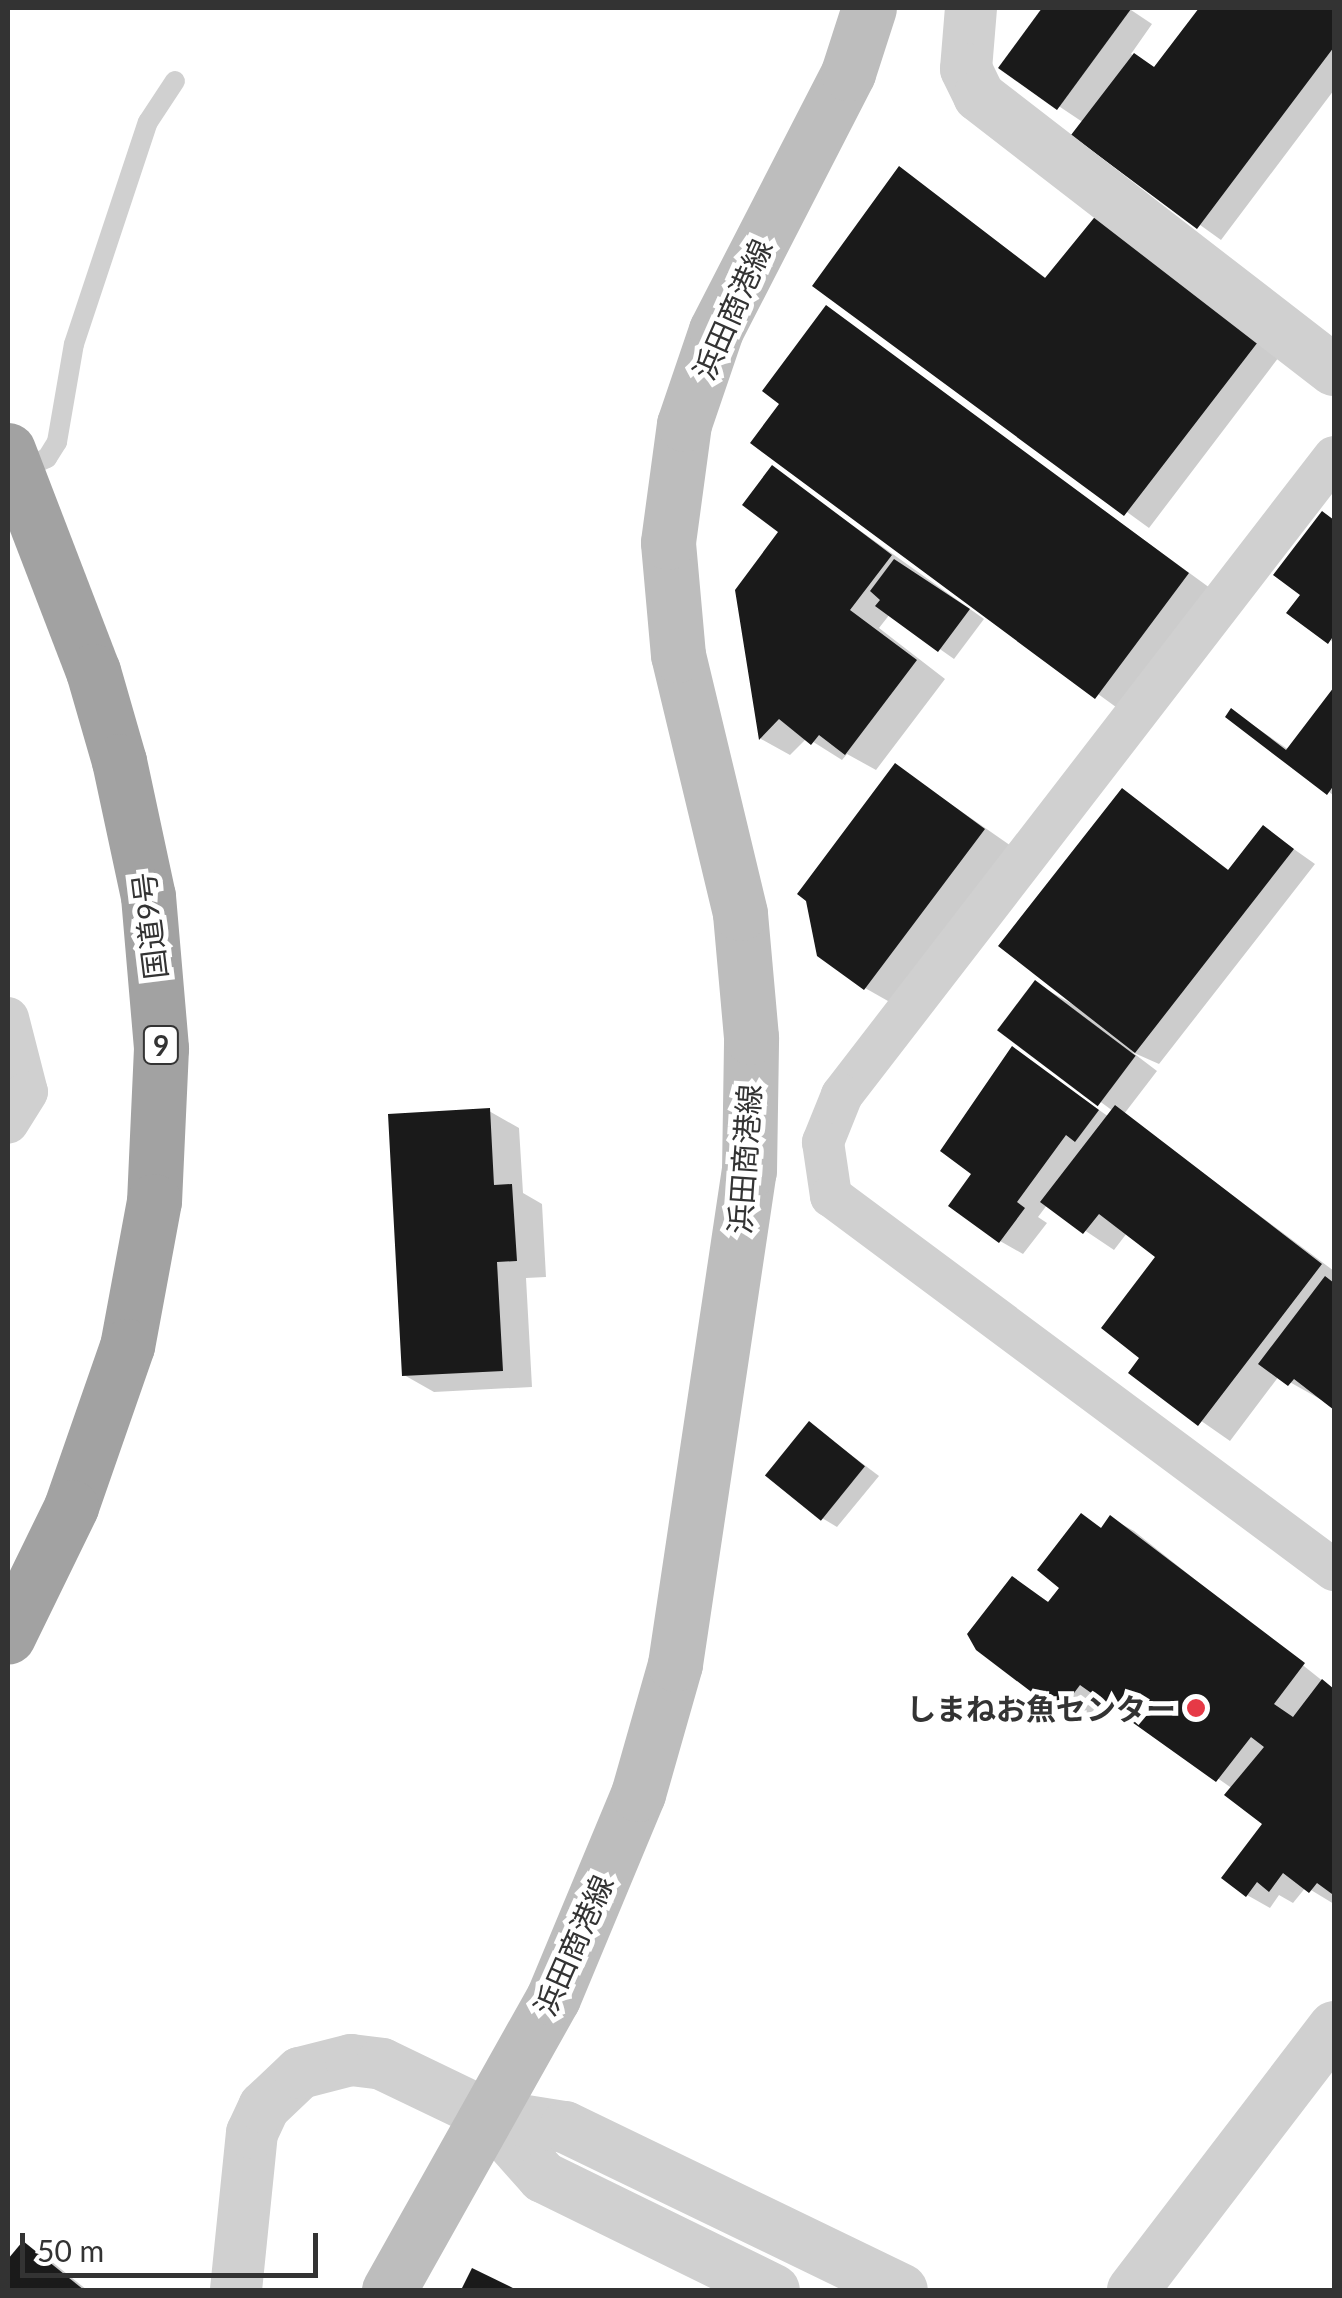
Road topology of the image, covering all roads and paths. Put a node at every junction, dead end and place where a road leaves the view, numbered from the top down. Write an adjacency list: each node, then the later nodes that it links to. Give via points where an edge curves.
1 (869, 8): 12 (main road, 浜田商港線, via 848,73 716,330 684,424 668,542 676,636 740,913 751,1037 749,1171 675,1664 638,1794 552,1998)
2 (971, 8): 4 (street, via 966,69 979,96)
3 (175, 80): 6 (lane, via 148,122 74,344 58,442 47,458)
4 (1334, 370)
5 (1334, 457): 9 (street, via 842,1095 823,1142 831,1196)
6 (12, 461): 10 (highway, 国道9号 / 9, via 92,671 136,831 156,968 161,1126 143,1275 122,1363 72,1508)
7 (8, 1018): 8 (street, via 26,1092)
8 (8, 1122)
9 (1334, 1570)
10 (8, 1636)
11 (1334, 2027): 17 (street)
12 (488, 2115): 13 (street, via 382,2064 351,2060 300,2073 277,2090 252,2133); 14 (main road, 浜田商港線); 15 (street, via 543,2176); 16 (street, via 565,2127)
13 (236, 2290)
14 (389, 2290)
15 (774, 2290)
16 (902, 2290)
17 (1132, 2290)

